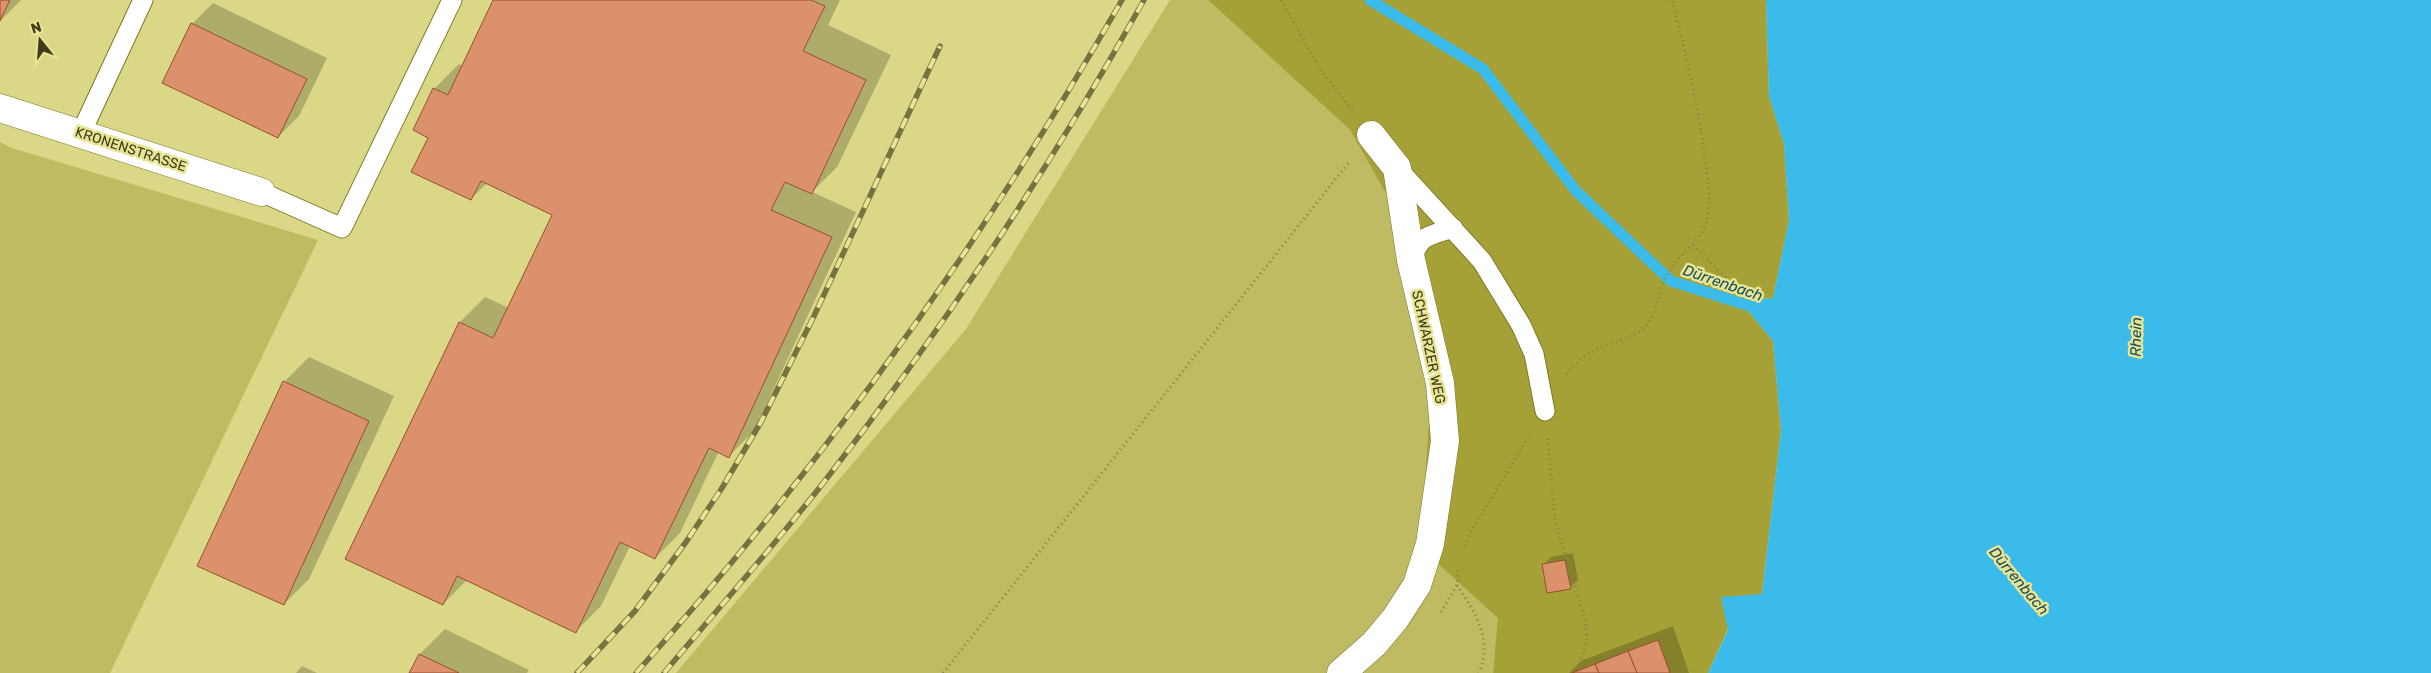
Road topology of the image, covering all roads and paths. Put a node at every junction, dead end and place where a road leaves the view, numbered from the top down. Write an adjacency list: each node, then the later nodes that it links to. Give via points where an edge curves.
1 (143, 0): 6 (lane)
2 (452, 0): 9 (lane, via 342,228)
3 (1281, 0): 7 (path, via 1319,68)
4 (1672, 0): 11 (path, via 1699,113 1710,199 1706,224)
5 (0, 108): 6 (street, KRONENSTRASSE)
6 (81, 133): 9 (street, KRONENSTRASSE)
7 (1371, 135): 8 (street); 20 (path)
8 (1397, 168): 10 (lane); 12 (street, SCHWARZER WEG)
9 (261, 192)
10 (1453, 228): 12 (lane, via 1427,236 1417,244); 14 (lane, via 1482,260 1521,325 1534,354)
11 (1693, 245): 13 (path); 14 (path, via 1674,262 1663,281 1658,303 1648,324 1630,337 1603,346 1577,361)
12 (1410, 260): 21 (street, SCHWARZER WEG, via 1440,383 1445,441 1430,544 1417,585 1395,620)
13 (1730, 282)
14 (1544, 403): 15 (path); 19 (path, via 1555,520 1585,620 1587,641)
15 (1462, 551)
16 (1459, 560): 17 (path)
17 (1457, 585): 18 (path); 22 (path, via 1482,628)
18 (1447, 605)
19 (1580, 665)
20 (943, 673)
21 (1341, 673)
22 (1479, 673)

